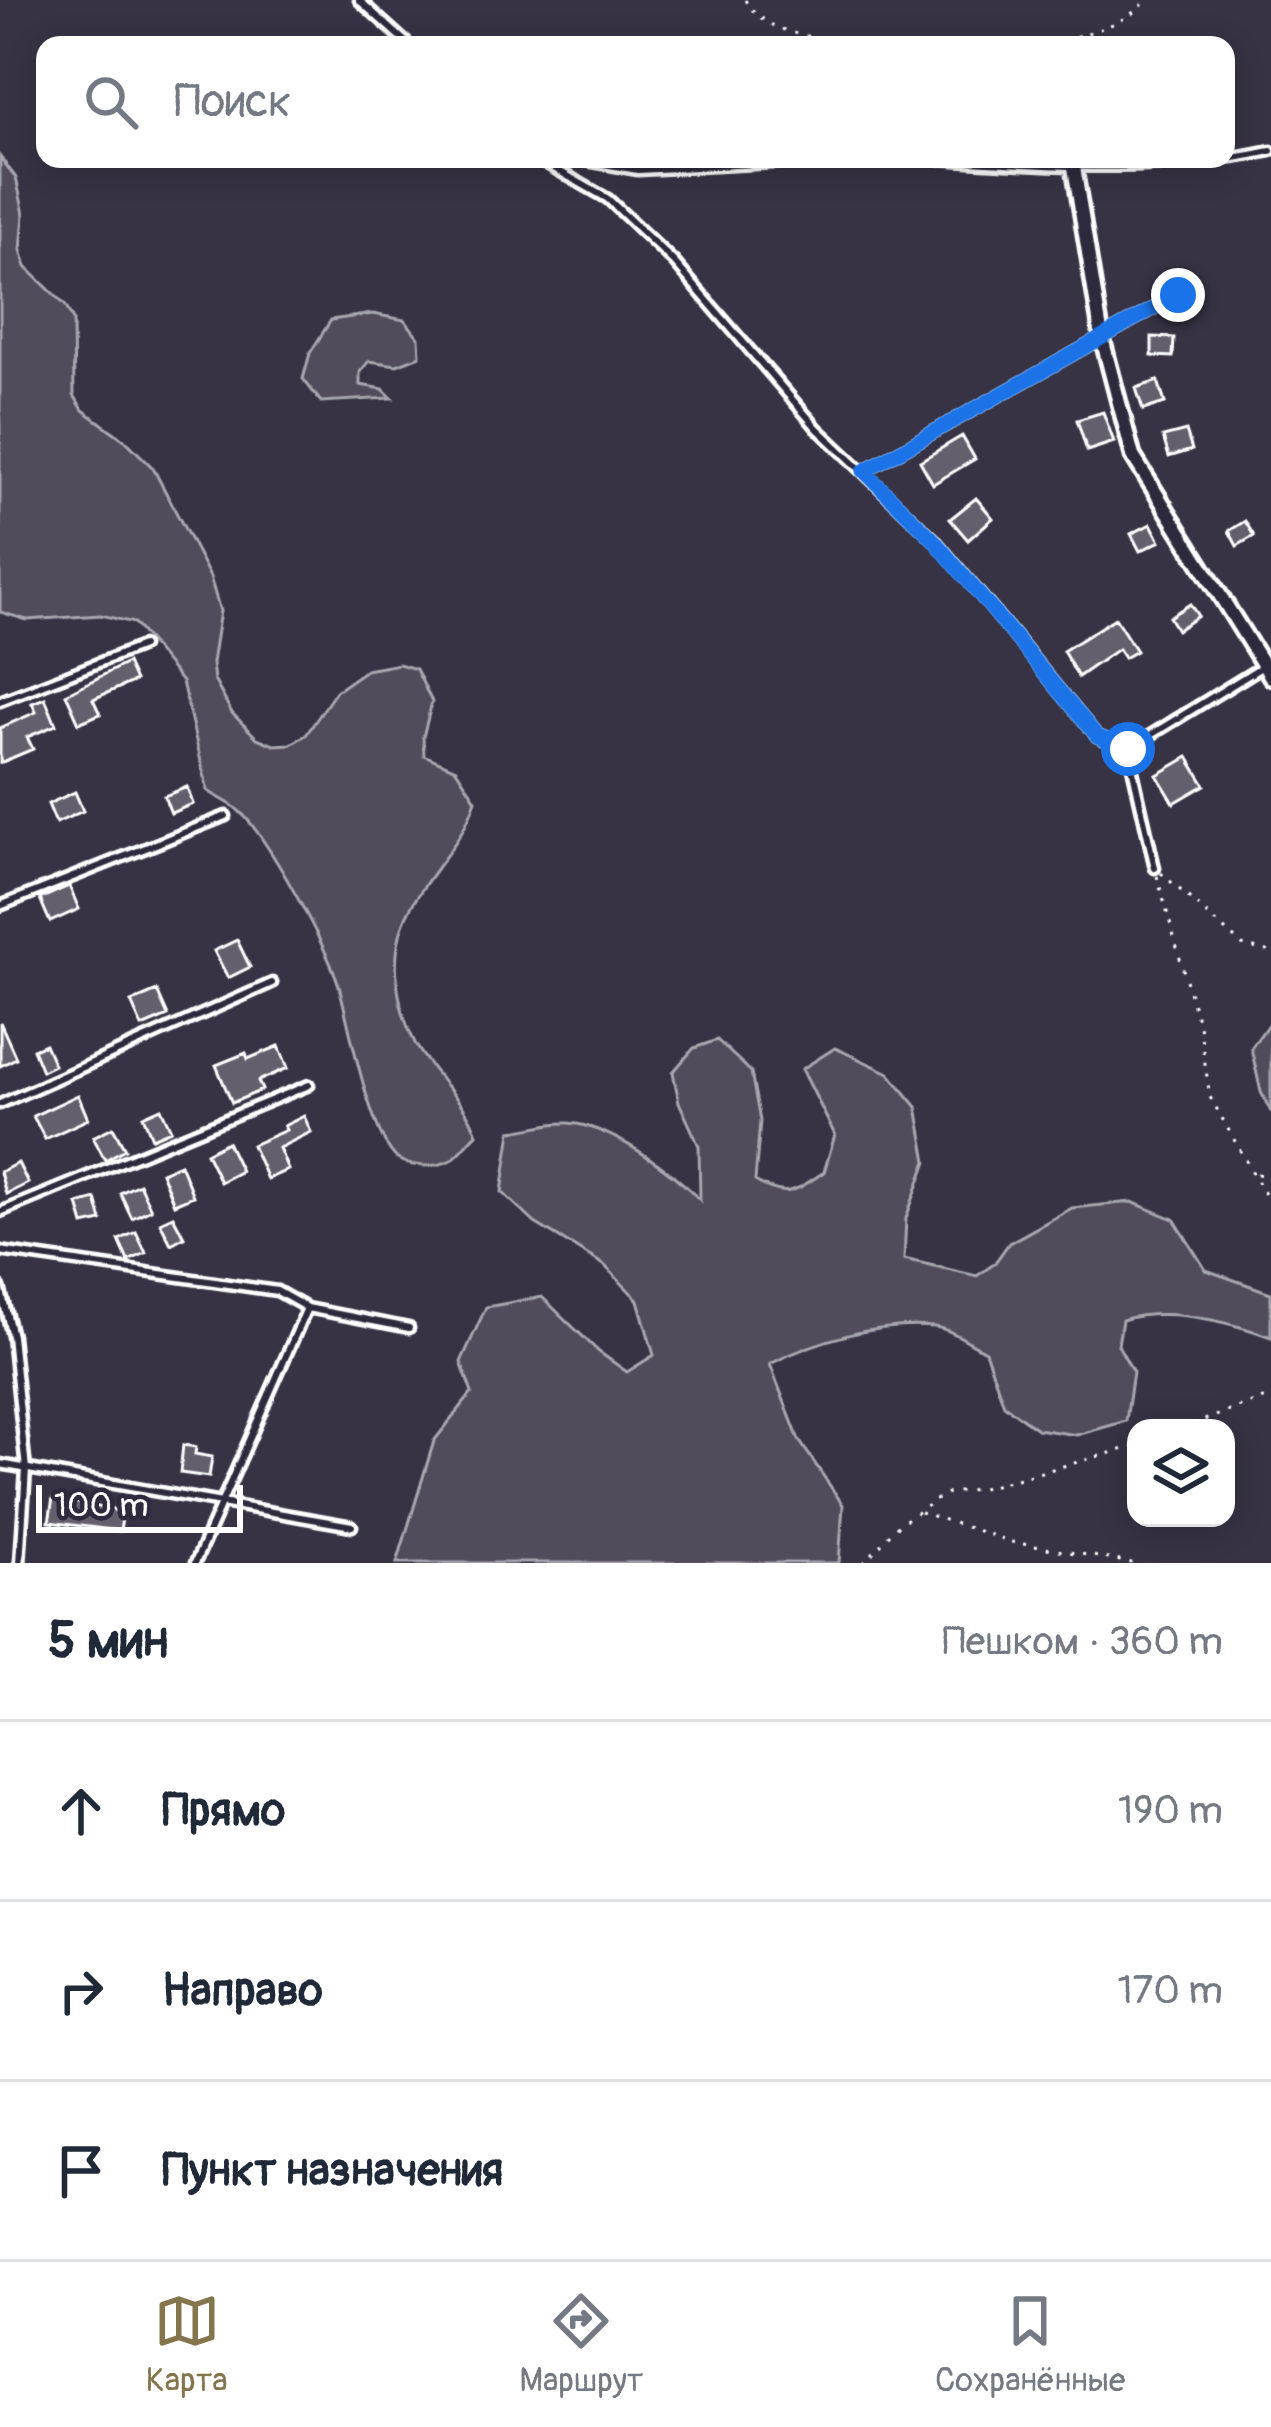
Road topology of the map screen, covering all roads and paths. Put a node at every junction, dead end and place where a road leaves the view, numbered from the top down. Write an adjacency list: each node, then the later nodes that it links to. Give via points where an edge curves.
1 (359, 0): 4 (lane)
2 (745, 0): 5 (path, via 779,30)
3 (1148, 0): 6 (path)
4 (399, 36)
5 (821, 36)
6 (1074, 36)
7 (1271, 151): 8 (lane)
8 (1235, 159)
9 (554, 168): 15 (lane, via 608,199 674,262)
10 (627, 168): 11 (lane)
11 (677, 168)
12 (1074, 168): 14 (street)
13 (1178, 295): 14 (lane)
14 (1102, 338): 15 (lane); 17 (street, via 1133,456)
15 (864, 471): 19 (lane, via 934,540 1097,736)
16 (142, 646): 18 (lane)
17 (1269, 668): 19 (lane)
18 (0, 701)
19 (1128, 749): 21 (lane)
20 (226, 816): 22 (lane)
21 (1155, 868): 23 (path, via 1243,945); 27 (path, via 1210,1096)
22 (0, 906)
23 (1271, 952)
24 (272, 983): 26 (lane)
25 (309, 1085): 30 (lane)
26 (0, 1103)
27 (1255, 1173): 28 (path); 29 (path)
28 (1271, 1176)
29 (1271, 1205)
30 (0, 1212)
31 (0, 1251): 33 (lane, via 277,1291)
32 (0, 1287): 39 (lane)
33 (307, 1308): 34 (lane); 40 (lane)
34 (410, 1328)
35 (1271, 1396): 36 (path)
36 (1207, 1419)
37 (1127, 1448): 41 (path, via 945,1494)
38 (0, 1464): 39 (lane)
39 (26, 1469): 40 (lane); 43 (lane)
40 (220, 1505): 42 (lane); 44 (lane)
41 (918, 1511): 45 (path); 46 (path, via 1012,1542)
42 (352, 1526)
43 (20, 1563)
44 (194, 1563)
45 (864, 1563)
46 (1132, 1563)

